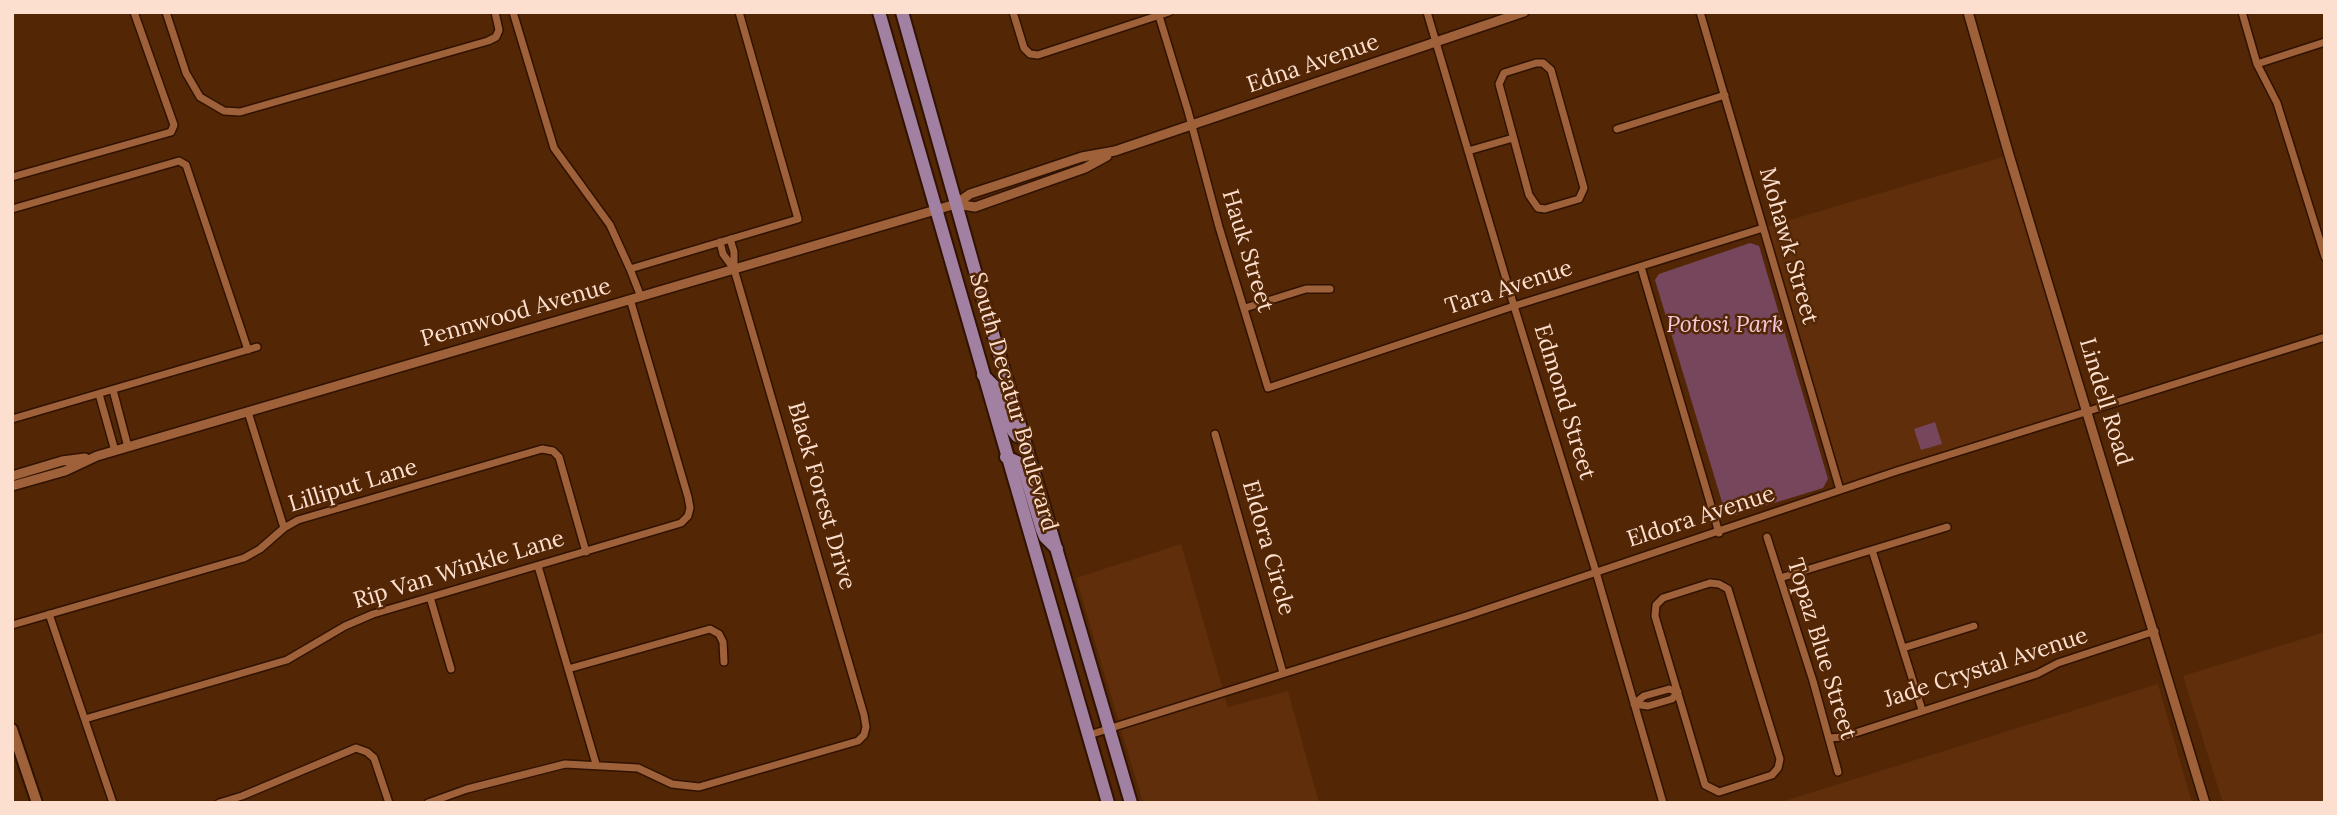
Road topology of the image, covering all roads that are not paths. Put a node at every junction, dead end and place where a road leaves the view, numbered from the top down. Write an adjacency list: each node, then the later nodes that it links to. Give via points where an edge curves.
1 (134, 12): 24 (street, via 174,125 171,132)
2 (166, 12): 3 (street, via 186,73 200,97 223,111 240,113 488,41 499,30)
3 (495, 12)
4 (513, 12): 32 (street, via 554,148 610,225)
5 (739, 12): 28 (street, via 798,219)
6 (879, 12): 25 (main road, South Decatur Boulevard)
7 (902, 12): 25 (main road, South Decatur Boulevard)
8 (1013, 12): 15 (street, via 1024,48 1038,55)
9 (1169, 12): 15 (street)
10 (1427, 12): 17 (street, Edmond Street)
11 (1524, 12): 17 (street, Edna Avenue)
12 (1700, 12): 19 (street, Mohawk Street)
13 (1968, 12): 46 (street, Lindell Road)
14 (2242, 12): 18 (street)
15 (1159, 16): 20 (street, Hauk Street)
16 (2325, 42): 18 (street)
17 (1436, 43): 20 (street, Edna Avenue); 23 (street, Edmond Street)
18 (2257, 64): 30 (street, via 2277,103)
19 (1725, 95): 21 (street); 27 (street, Mohawk Street)
20 (1191, 126): 25 (street, Edna Avenue, via 975,207); 38 (street, Hauk Street)
21 (1617, 129)
22 (1513, 138): 22 (street, via 1529,195 1538,208 1552,208 1583,194 1551,70 1543,63 1500,79); 23 (street)
23 (1468, 151): 37 (street, Edmond Street)
24 (12, 177)
25 (946, 207): 33 (street, Pennwood Avenue); 42 (main road, South Decatur Boulevard); 50 (main road, South Decatur Boulevard)
26 (12, 209): 41 (street, via 179,161 186,165)
27 (1763, 228): 31 (street, Tara Avenue); 57 (street, Mohawk Street)
28 (730, 239): 29 (street); 33 (street)
29 (720, 242): 32 (street); 33 (street)
30 (2325, 257)
31 (1641, 267): 37 (street, Tara Avenue); 60 (street)
32 (630, 269): 35 (street)
33 (734, 269): 35 (street, Pennwood Avenue); 87 (street, Black Forest Drive, via 866,727 858,741 699,787 672,784 638,768)
34 (1330, 289): 38 (street, via 1306,289)
35 (641, 297): 36 (street, Pennwood Avenue)
36 (631, 299): 47 (street, Pennwood Avenue); 64 (street, Rip Van Winkle Lane, via 690,508 681,523)
37 (1514, 306): 43 (street, Tara Avenue); 66 (street, Edmond Street)
38 (1245, 308): 43 (street, Hauk Street)
39 (2325, 337): 46 (street, Eldora Avenue)
40 (257, 347): 41 (street)
41 (248, 350): 44 (street)
42 (983, 375): 50 (main road, via 996,388 1013,431); 54 (main road, South Decatur Boulevard)
43 (1268, 387)
44 (113, 390): 45 (street); 51 (street)
45 (99, 394): 48 (street); 52 (street)
46 (2087, 411): 57 (street, Eldora Avenue); 72 (street, Lindell Road)
47 (248, 412): 51 (street, Pennwood Avenue); 59 (street)
48 (12, 419)
49 (1215, 434): 77 (street, Eldora Circle)
50 (1025, 436): 62 (main road, South Decatur Boulevard)
51 (128, 447): 52 (street, Pennwood Avenue)
52 (115, 451): 53 (street, Pennwood Avenue)
53 (97, 456): 55 (street, Pennwood Avenue); 56 (street, Pennwood Avenue)
54 (1006, 457): 62 (main road, via 1025,473 1042,530); 84 (main road, South Decatur Boulevard)
55 (12, 476)
56 (12, 486)
57 (1840, 490): 60 (street, Eldora Avenue)
58 (1947, 527): 63 (street)
59 (284, 528): 64 (street, Lilliput Lane, via 298,520 542,449 559,457); 69 (street, Lilliput Lane, via 244,558)
60 (1719, 533): 66 (street, Eldora Avenue)
61 (1767, 537): 67 (street, Topaz Blue Street)
62 (1057, 549): 83 (main road, South Decatur Boulevard)
63 (1872, 550): 67 (street); 73 (street)
64 (586, 552): 65 (street, Rip Van Winkle Lane)
65 (538, 566): 68 (street, Rip Van Winkle Lane); 76 (street)
66 (1596, 572): 77 (street, Eldora Avenue); 79 (street, Edmond Street)
67 (1780, 578): 85 (street, Topaz Blue Street)
68 (430, 597): 75 (street); 81 (street, Rip Van Winkle Lane, via 345,626 287,660)
69 (49, 614): 70 (street, Lilliput Lane); 81 (street)
70 (12, 625)
71 (1974, 626): 73 (street)
72 (2155, 631): 80 (street, Jade Crystal Avenue); 97 (street, Lindell Road)
73 (1903, 648): 80 (street)
74 (724, 662): 76 (street, via 723,642 710,629)
75 (451, 669)
76 (568, 669): 87 (street)
77 (1283, 673): 83 (street, Eldora Avenue)
78 (1678, 692): 78 (street, via 1705,785 1719,792 1772,775 1778,768 1780,759 1728,589 1719,584 1663,598 1656,605 1655,616); 79 (street, via 1656,704)
79 (1634, 704): 96 (street, Edmond Street)
80 (1922, 710): 85 (street, Jade Crystal Avenue)
81 (85, 719): 90 (street)
82 (12, 729): 86 (main road)
83 (1109, 729): 84 (street, Eldora Avenue); 95 (main road, South Decatur Boulevard)
84 (1089, 735): 94 (main road, South Decatur Boulevard)
85 (1829, 738): 88 (street, Topaz Blue Street)
86 (17, 761): 89 (main road)
87 (596, 764): 93 (street, via 565,764)
88 (1838, 772)
89 (37, 803)
90 (113, 803)
91 (219, 803): 92 (street, via 356,748 374,758)
92 (389, 803)
93 (428, 803)
94 (1108, 803)
95 (1131, 803)
96 (1663, 803)
97 (2205, 803)

